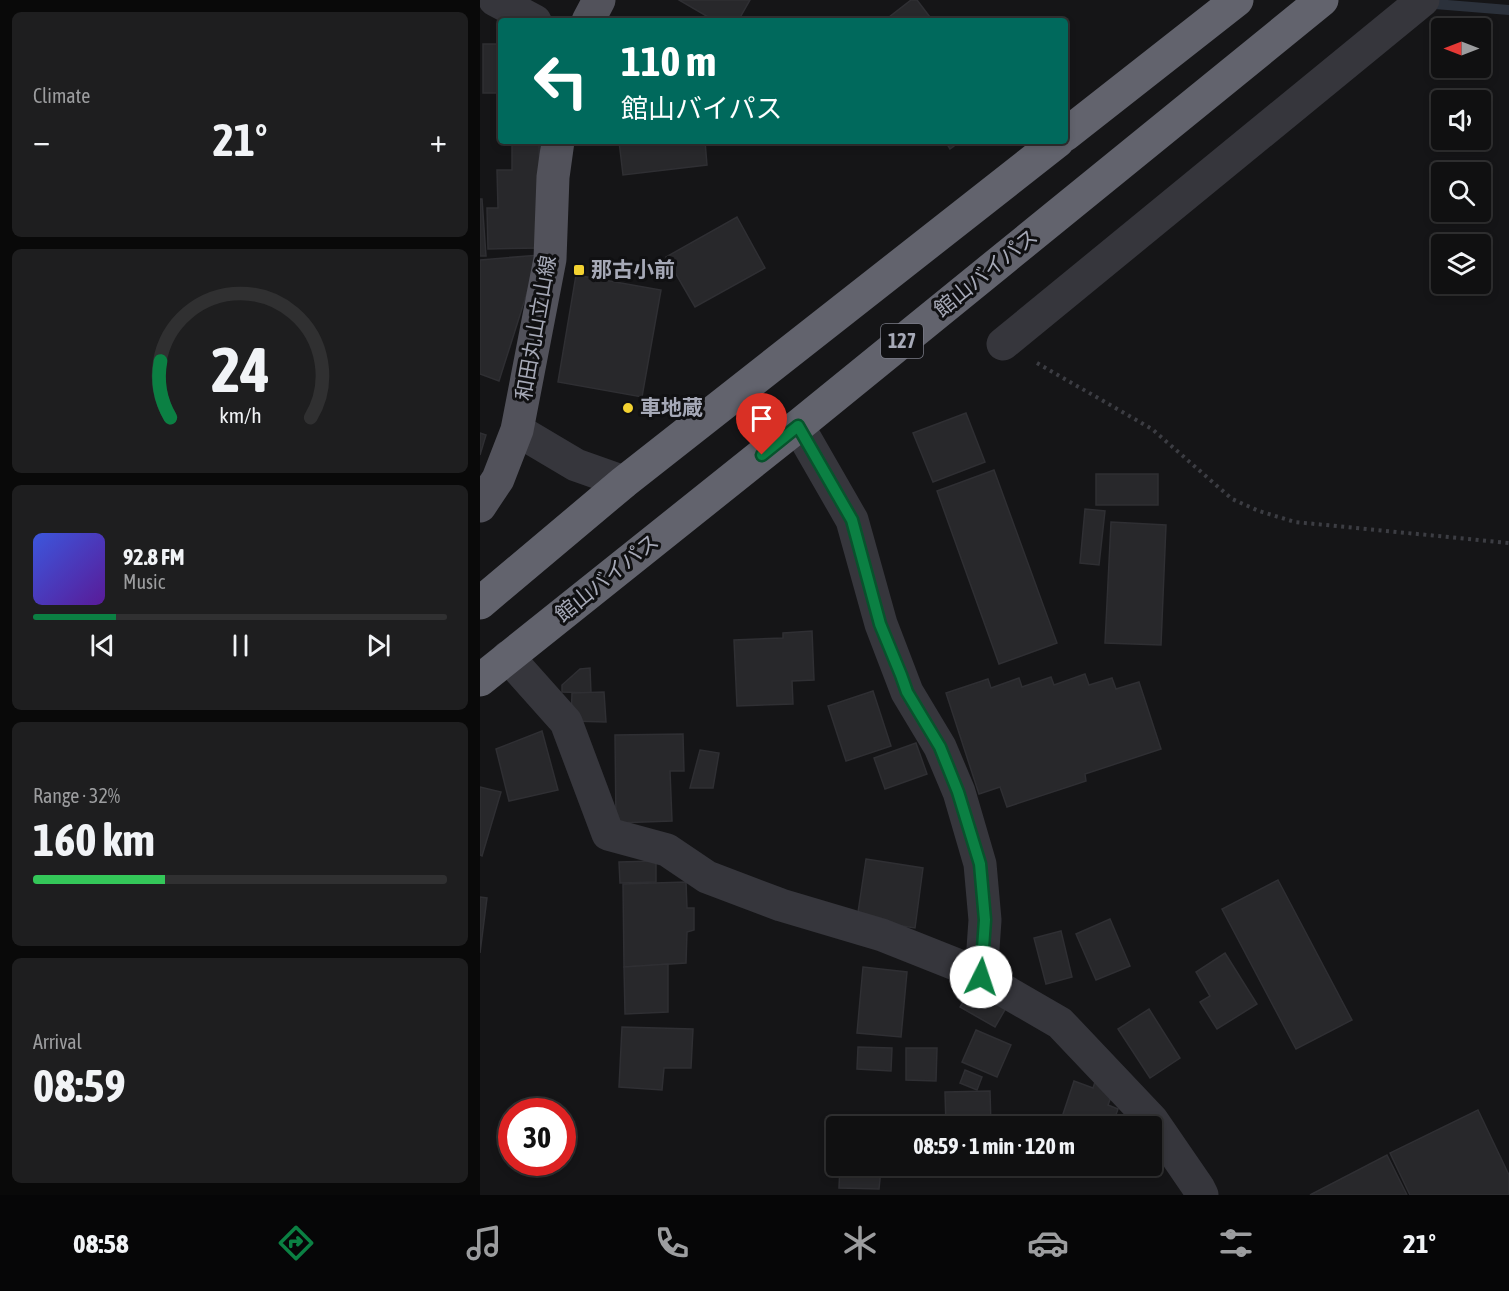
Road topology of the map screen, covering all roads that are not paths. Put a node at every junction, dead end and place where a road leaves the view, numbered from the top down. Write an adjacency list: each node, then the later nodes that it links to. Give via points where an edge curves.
1 (495, 0): 6 (street)
2 (599, 0): 7 (main road)
3 (1237, 0): 8 (highway)
4 (1322, 0): 12 (highway, 館山バイパス / 127)
5 (1423, 0): 11 (street)
6 (529, 18)
7 (590, 18)
8 (1068, 133)
9 (558, 144): 13 (main road, 和田丸山立山線, via 550,259)
10 (1054, 144): 14 (highway)
11 (1003, 344)
12 (798, 426): 17 (highway, 館山バイパス / 127); 19 (street, via 852,520 880,624 903,683 940,747 958,792 980,864 985,920)
13 (517, 430): 14 (street, via 576,465); 15 (main road, 和田丸山立山線, via 498,479)
14 (624, 482): 16 (highway)
15 (480, 506)
16 (480, 603)
17 (508, 657): 18 (highway, 館山バイパス / 127); 19 (street, via 566,722 608,834 667,850 707,877 781,905 882,934)
18 (480, 680)
19 (981, 977): 20 (street, via 1060,1023 1152,1120)
20 (1202, 1195)

